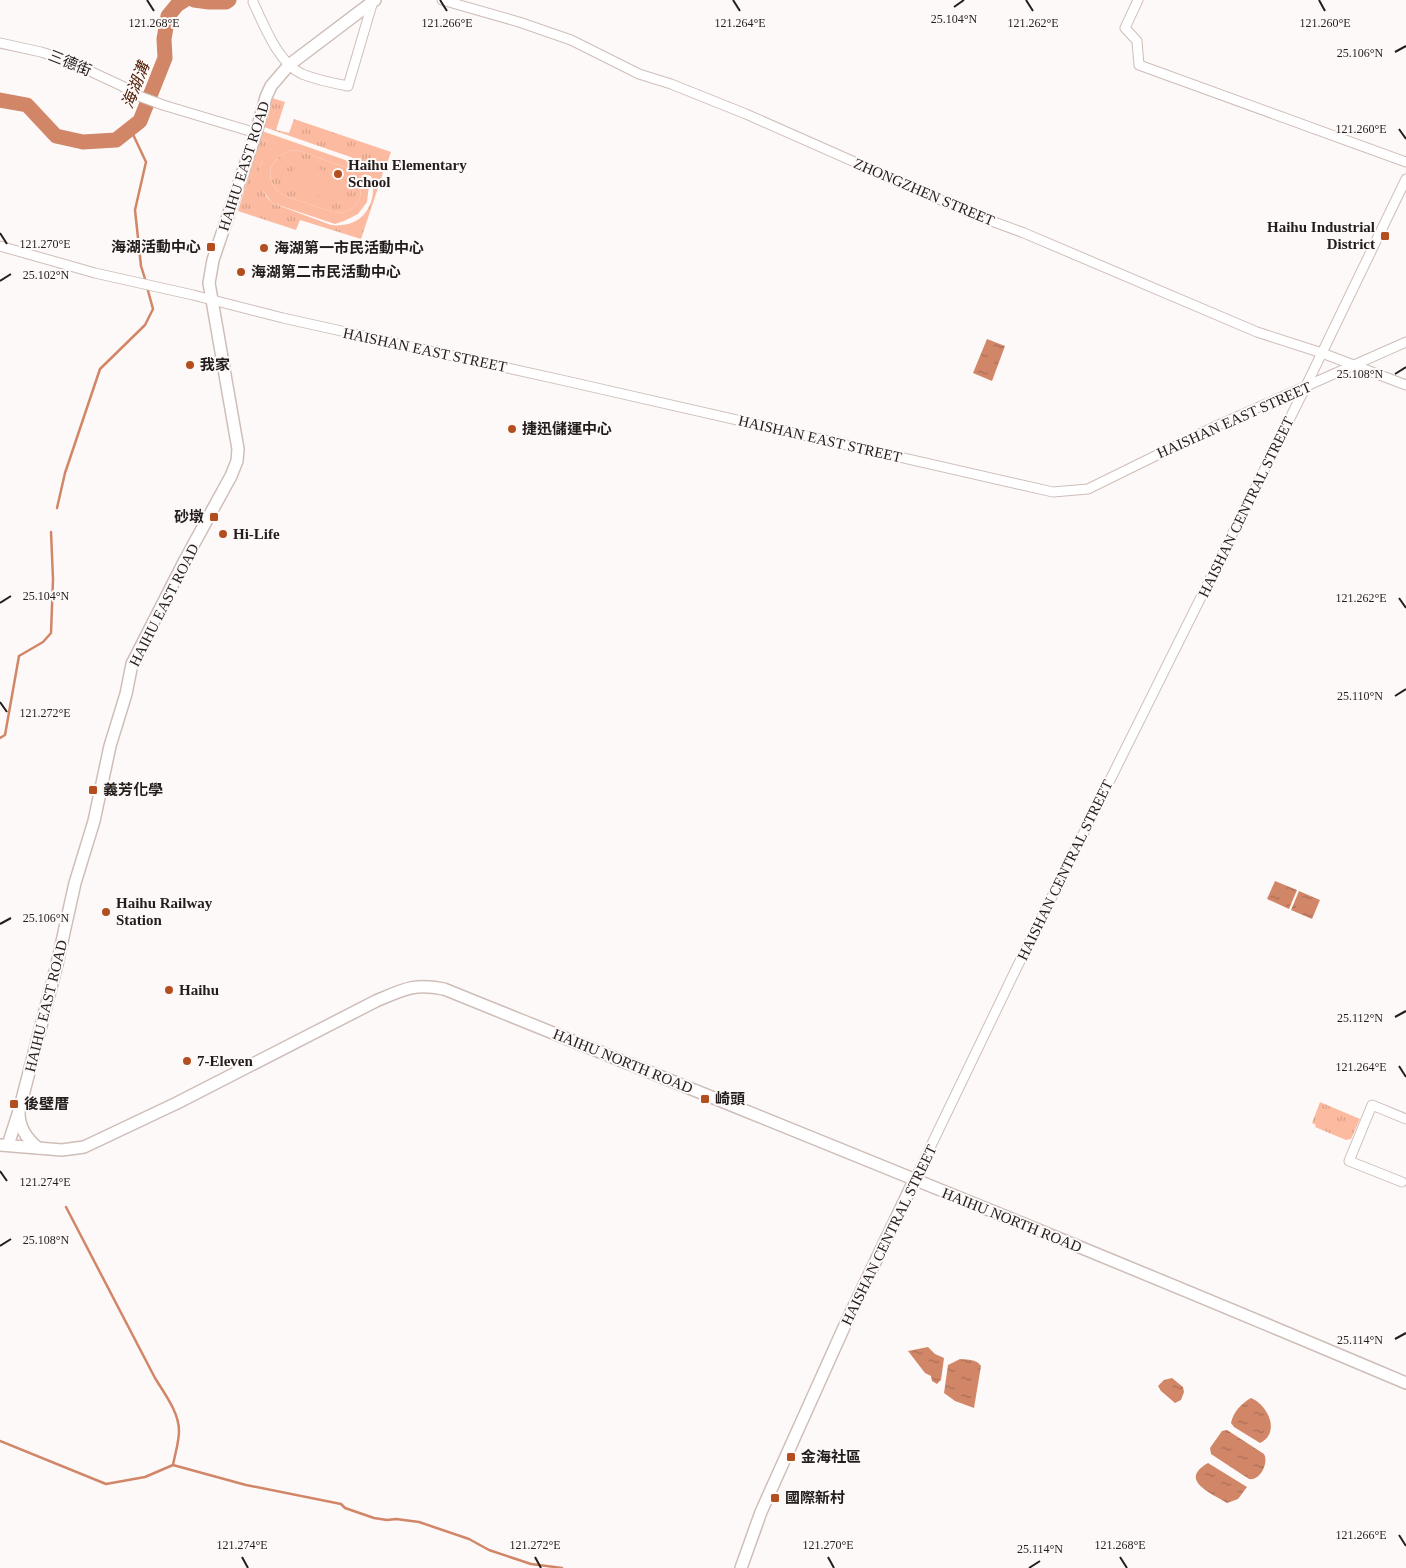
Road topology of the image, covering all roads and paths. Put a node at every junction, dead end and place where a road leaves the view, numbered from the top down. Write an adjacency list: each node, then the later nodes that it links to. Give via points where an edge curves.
1 (442, 0): 13 (street, ZHONGZHEN STREET, via 571,40 639,74 746,114 970,213 1257,332)
2 (1138, 0): 8 (street, via 1126,28 1137,42 1139,65)
3 (374, 1): 6 (street, HAIHU EAST ROAD); 6 (street, via 348,86 300,73)
4 (253, 2): 6 (street, via 276,49)
5 (0, 43): 7 (street, 三德街, via 66,60 136,95)
6 (289, 65): 7 (street, HAIHU EAST ROAD, via 266,97)
7 (256, 133): 11 (street, HAIHU EAST ROAD, via 210,270)
8 (1406, 162)
9 (1406, 179): 13 (street, HAISHAN CENTRAL STREET)
10 (0, 246): 11 (street, HAISHAN EAST STREET, via 95,273)
11 (212, 300): 16 (street, HAISHAN EAST STREET, via 1054,492 1088,489 1216,426); 17 (street, HAIHU EAST ROAD, via 237,440 237,461 132,664)
12 (1406, 342): 14 (street, HAISHAN EAST STREET)
13 (1322, 353): 14 (street, ZHONGZHEN STREET); 16 (street, HAISHAN CENTRAL STREET)
14 (1356, 365): 15 (street, ZHONGZHEN STREET); 16 (street, HAISHAN EAST STREET)
15 (1406, 385)
16 (1305, 388): 21 (street, HAISHAN CENTRAL STREET)
17 (19, 1111): 19 (street, HAIHU EAST ROAD); 20 (street, via 23,1131)
18 (1406, 1119): 22 (street, via 1372,1105 1349,1161)
19 (4, 1145): 20 (street, HAIHU NORTH ROAD)
20 (39, 1148): 21 (street, HAIHU NORTH ROAD, via 62,1150 84,1147 407,987 427,986 444,989)
21 (914, 1180): 23 (street, HAIHU NORTH ROAD); 24 (street, HAISHAN CENTRAL STREET, via 761,1512)
22 (1402, 1182)
23 (1406, 1383)
24 (741, 1568)

